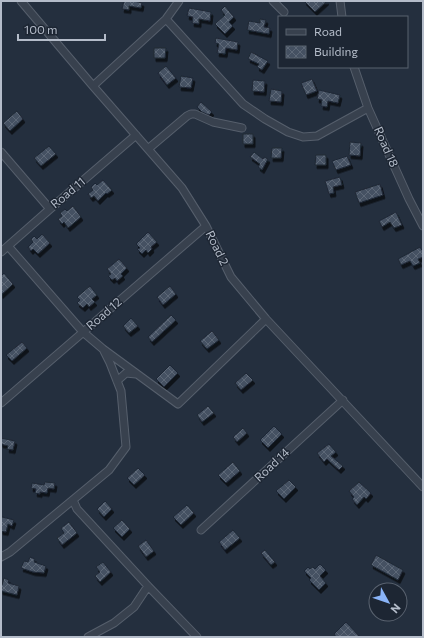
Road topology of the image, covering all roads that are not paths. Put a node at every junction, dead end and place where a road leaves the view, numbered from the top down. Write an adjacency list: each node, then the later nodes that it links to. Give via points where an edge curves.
1 (20, 1): 9 (street, Road 2)
2 (179, 1): 7 (street)
3 (273, 1): 5 (street)
4 (340, 1): 6 (street)
5 (284, 12)
6 (342, 16)
7 (166, 19): 9 (street); 10 (street, via 243,104 288,132 303,137 317,136)
8 (354, 68): 10 (street, Road 18)
9 (93, 86): 12 (street, Road 2)
10 (368, 108): 17 (street, Road 18)
11 (242, 128): 13 (street, via 191,114)
12 (136, 136): 13 (street, Road 2); 15 (street, Road 11)
13 (148, 149): 16 (street, Road 2, via 182,188)
14 (1, 152): 15 (street)
15 (50, 209): 18 (street, Road 11)
16 (206, 226): 20 (street, Road 2, via 231,276); 21 (street, Road 12)
17 (423, 226)
18 (8, 246): 19 (street, Road 11); 21 (street)
19 (1, 252)
20 (266, 319): 23 (street, via 178,404); 25 (street, Road 2)
21 (83, 332): 22 (street); 26 (street, Road 12)
22 (103, 349): 23 (street); 24 (street)
23 (136, 374): 24 (street, via 126,374)
24 (117, 381): 28 (street, via 121,391 126,447 109,470)
25 (343, 400): 27 (street, Road 2); 29 (street, Road 14)
26 (1, 403)
27 (423, 487)
28 (73, 500): 30 (street); 31 (street, via 77,509)
29 (201, 530)
30 (1, 557)
31 (148, 586): 32 (street, via 134,608 114,623); 33 (street)
32 (88, 637)
33 (197, 637)

